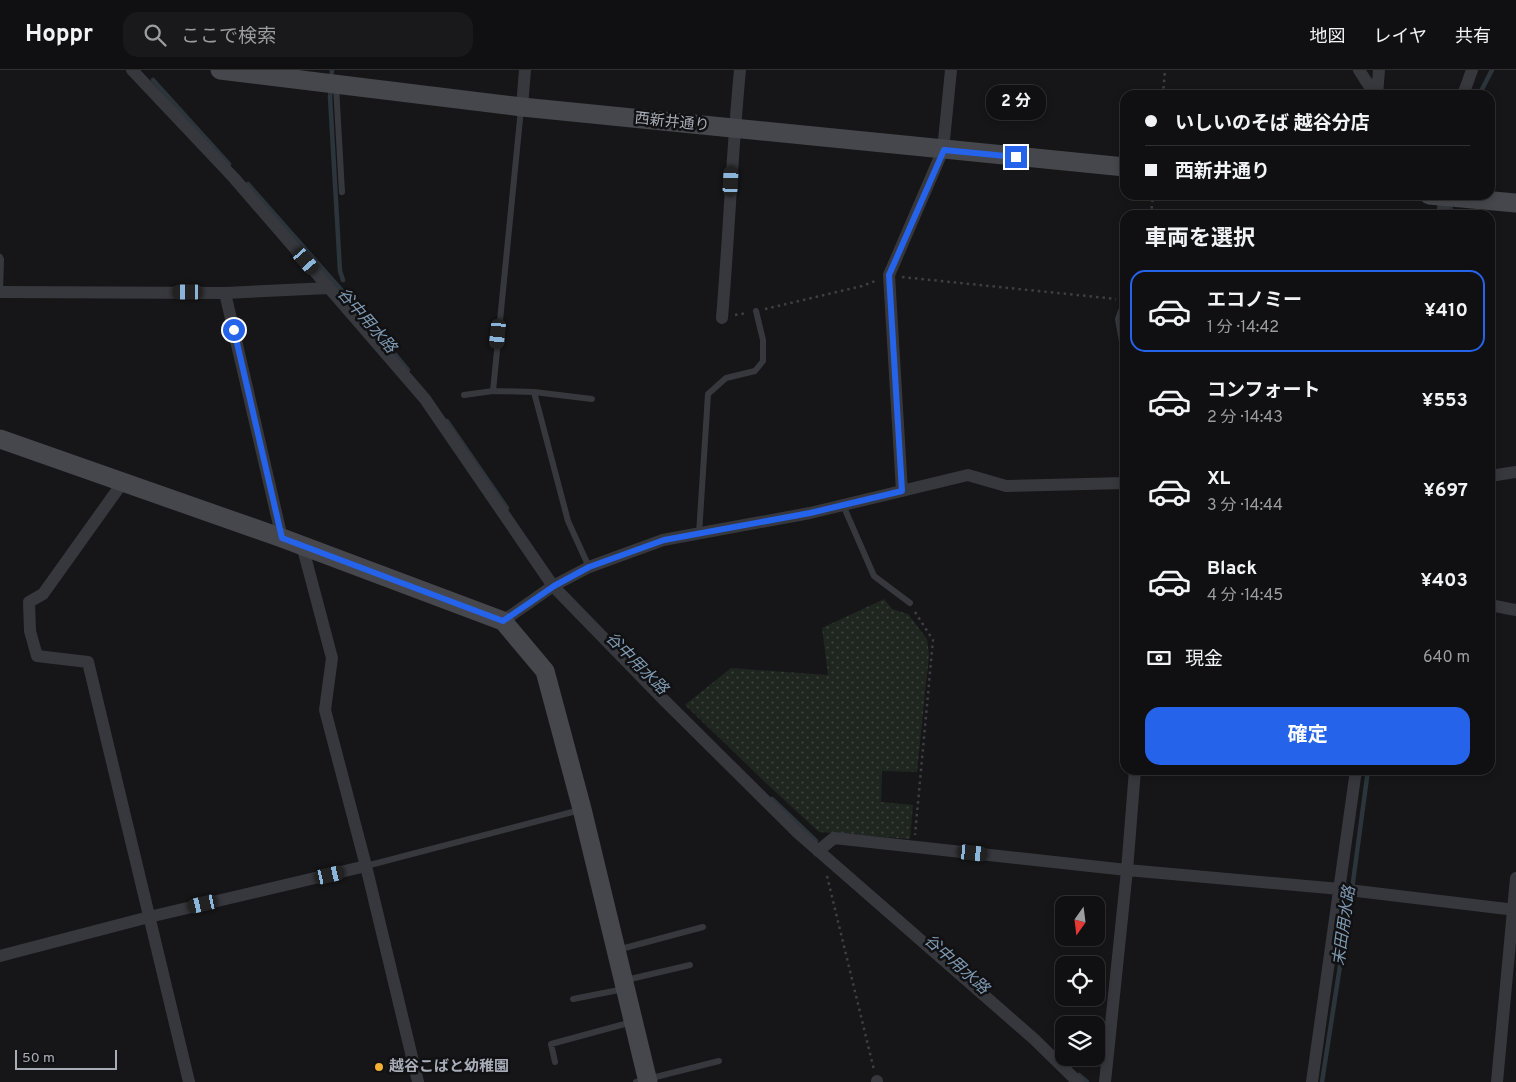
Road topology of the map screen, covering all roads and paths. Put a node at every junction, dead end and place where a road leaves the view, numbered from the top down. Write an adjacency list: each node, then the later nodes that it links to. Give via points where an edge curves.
1 (132, 70): 24 (street, via 234,178)
2 (220, 70): 10 (street, 西新井通り)
3 (525, 70): 15 (street)
4 (740, 70): 16 (street)
5 (951, 70): 17 (street)
6 (1165, 70): 11 (path)
7 (1359, 70): 12 (street)
8 (1379, 70): 13 (street)
9 (1472, 70): 14 (street)
10 (336, 84): 15 (street, 西新井通り); 19 (lane)
11 (1163, 90)
12 (1373, 90)
13 (1377, 90)
14 (1465, 90)
15 (522, 108): 16 (street, 西新井通り); 32 (lane)
16 (734, 130): 17 (street, 西新井通り); 30 (street)
17 (944, 150): 18 (street, 西新井通り); 23 (street)
18 (1120, 167)
19 (342, 192)
20 (1486, 200): 21 (street)
21 (1516, 203)
22 (0, 257): 25 (lane)
23 (889, 275): 27 (path); 28 (path, via 862,286); 41 (street)
24 (330, 288): 26 (street); 47 (street, via 424,399)
25 (0, 292): 26 (street)
26 (225, 293): 44 (street)
27 (1120, 299)
28 (756, 311): 30 (path); 43 (lane, via 763,340 763,361 755,371 726,378 708,394)
29 (1120, 314): 31 (lane)
30 (722, 318)
31 (1120, 330)
32 (493, 391): 33 (lane); 34 (lane)
33 (534, 392): 35 (lane); 46 (lane, via 568,521)
34 (464, 395)
35 (592, 399)
36 (0, 439): 39 (street)
37 (1516, 472): 38 (street)
38 (1495, 475)
39 (123, 482): 44 (street); 63 (street, via 43,594 29,602 30,631 37,656 88,662)
40 (1120, 483): 41 (street, via 1006,486 968,475)
41 (902, 491): 42 (street)
42 (843, 505): 43 (street); 48 (lane, via 874,576)
43 (698, 534): 46 (street, via 664,540)
44 (282, 538): 45 (street)
45 (302, 545): 51 (street); 57 (street, via 332,658 325,710)
46 (589, 567): 47 (street)
47 (554, 586): 51 (street); 56 (street, via 671,707)
48 (910, 603): 55 (path, via 933,640)
49 (1495, 606): 50 (street)
50 (1516, 610)
51 (503, 621): 54 (street, via 545,671)
52 (1135, 775): 58 (street)
53 (1355, 775): 61 (street)
54 (582, 810): 57 (lane); 65 (street)
55 (915, 846): 56 (street, via 834,838); 58 (street)
56 (818, 851): 77 (street, via 1034,1039)
57 (366, 866): 63 (street); 75 (street)
58 (1127, 870): 61 (street); 78 (street)
59 (827, 876): 76 (path)
60 (1516, 878): 62 (street)
61 (1340, 889): 62 (street); 79 (street)
62 (1515, 910): 80 (street)
63 (148, 917): 66 (street); 74 (street)
64 (703, 927): 65 (lane)
65 (616, 950): 68 (street)
66 (0, 956)
67 (690, 965): 68 (lane)
68 (624, 985): 69 (lane); 70 (street)
69 (573, 999)
70 (633, 1022): 72 (lane, via 551,1044); 73 (street)
71 (719, 1061): 73 (lane)
72 (555, 1062)
73 (644, 1081)
74 (189, 1082)
75 (418, 1082)
76 (877, 1082)
77 (1078, 1082)
78 (1105, 1082)
79 (1312, 1082)
80 (1497, 1082)

